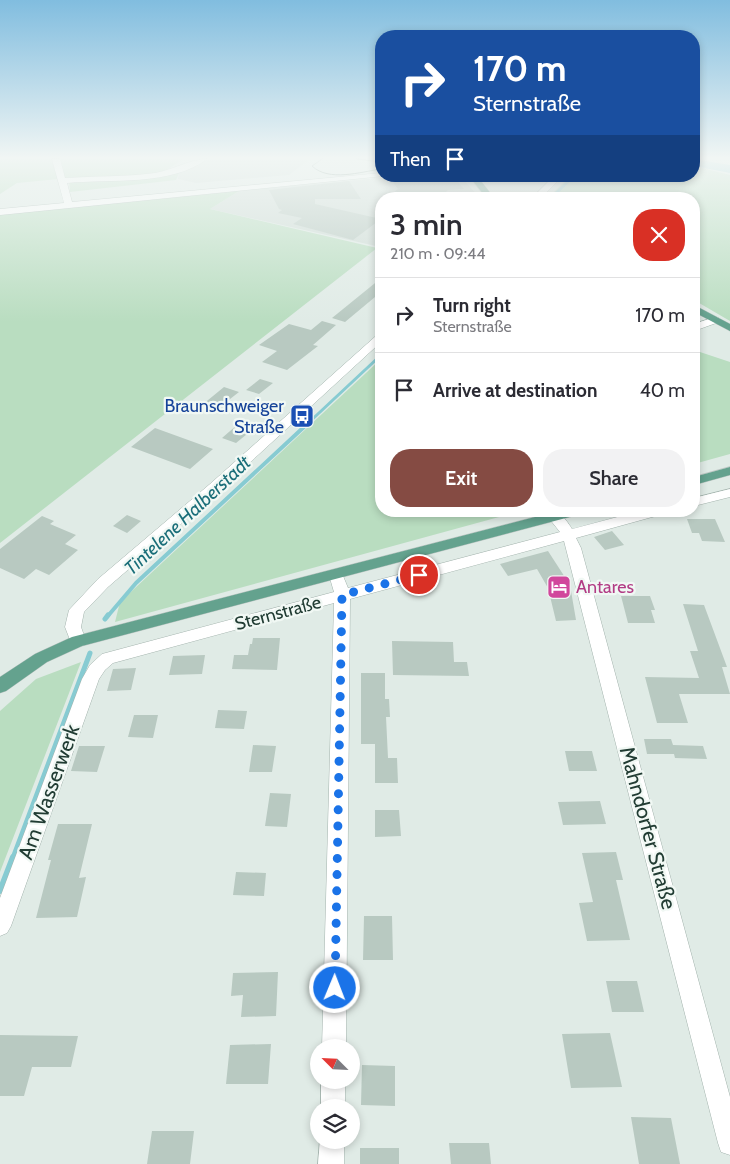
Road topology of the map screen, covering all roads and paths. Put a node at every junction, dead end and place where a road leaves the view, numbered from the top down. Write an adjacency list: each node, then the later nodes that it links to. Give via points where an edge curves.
1 (700, 311): 2 (main road)
2 (715, 320): 3 (street); 4 (main road)
3 (700, 326)
4 (730, 328)
5 (375, 342): 15 (street, via 215,487 143,546 78,608 73,627)
6 (730, 471): 7 (main road)
7 (700, 479)
8 (730, 492): 9 (street)
9 (700, 500)
10 (555, 517): 12 (street, Mahndorfer Straße); 13 (main road, Sternstraße)
11 (637, 517): 12 (street, Sternstraße)
12 (570, 536): 14 (street, Sternstraße); 20 (street, Mahndorfer Straße)
13 (336, 575): 14 (street); 15 (main road, Sternstraße)
14 (342, 595): 16 (street, Sternstraße); 19 (street)
15 (78, 641): 17 (main road, via 41,658)
16 (103, 661): 18 (street, Am Wasserwerk, via 95,668 84,696)
17 (0, 686)
18 (0, 926)
19 (334, 1039)
20 (730, 1143)
21 (332, 1149): 22 (street)
22 (331, 1164)

